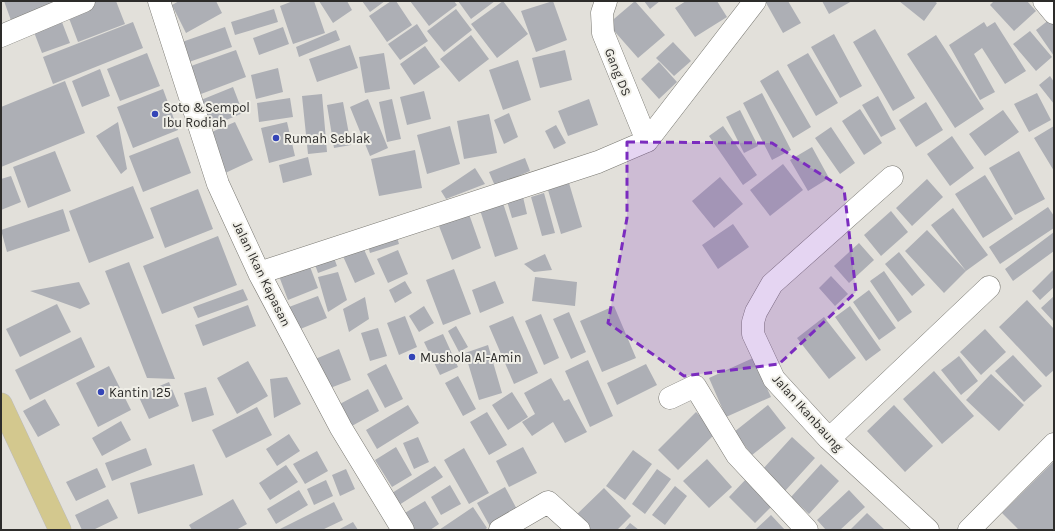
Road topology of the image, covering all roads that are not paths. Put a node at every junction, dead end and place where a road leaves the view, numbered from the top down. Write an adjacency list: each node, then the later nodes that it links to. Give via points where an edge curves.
1 (84, 1): 7 (street)
2 (159, 1): 10 (street, Jalan Ikan Kapasan, via 218,184)
3 (606, 1): 8 (street, Gang DS, via 602,13 603,33)
4 (755, 1): 8 (street)
5 (1044, 1): 6 (street)
6 (1054, 13)
7 (1, 36)
8 (647, 141): 10 (street, via 598,162)
9 (892, 177): 14 (street, Jalan Ikanbaung, via 772,284 753,322 754,334 774,379)
10 (260, 273): 17 (street, Jalan Ikan Kapasan, via 341,428)
11 (989, 286): 14 (street)
12 (670, 398): 20 (street, via 696,386 737,455)
13 (1, 404): 16 (main road)
14 (829, 439): 21 (street, Jalan Ikanbaung)
15 (1054, 444): 22 (street)
16 (60, 530)
17 (403, 530)
18 (500, 530): 19 (street, via 548,502)
19 (579, 530)
20 (807, 530)
21 (928, 530)
22 (969, 530)

